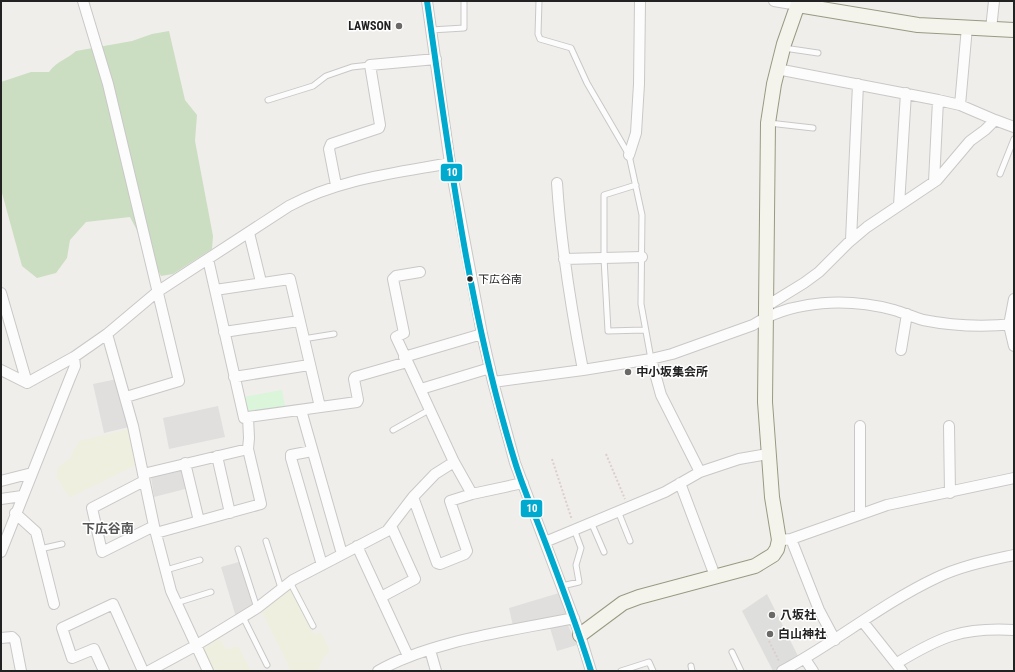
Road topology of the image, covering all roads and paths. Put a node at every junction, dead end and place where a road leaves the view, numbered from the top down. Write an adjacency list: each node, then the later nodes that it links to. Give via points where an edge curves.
1 (83, 1): 45 (street, via 108,84)
2 (427, 1): 11 (street)
3 (464, 1): 11 (lane, via 464,28)
4 (539, 1): 28 (lane, via 540,39 571,48 587,83)
5 (640, 1): 28 (street, via 636,133)
6 (774, 1): 8 (street)
7 (994, 1): 10 (street)
8 (799, 3): 9 (street, via 918,25); 13 (street)
9 (967, 28): 10 (street); 22 (street)
10 (991, 29): 12 (street)
11 (431, 30): 15 (street)
12 (1014, 30)
13 (783, 47): 14 (lane); 17 (street)
14 (818, 53)
15 (436, 59): 16 (street); 29 (street)
16 (370, 65): 20 (lane, via 352,67 326,76 313,86); 33 (street, via 380,125 361,135 331,144 329,149)
17 (777, 69): 18 (street); 24 (street)
18 (858, 84): 19 (street); 37 (street)
19 (906, 93): 21 (street); 35 (street)
20 (268, 100)
21 (938, 100): 22 (street); 32 (street)
22 (960, 105): 23 (street)
23 (995, 120): 25 (street); 32 (street, via 970,140)
24 (768, 123): 26 (lane); 48 (street)
25 (1014, 127)
26 (813, 128)
27 (1014, 139): 30 (lane)
28 (628, 156): 34 (lane)
29 (450, 163): 33 (street); 56 (street)
30 (1000, 174)
31 (558, 182): 40 (street)
32 (934, 182): 35 (street)
33 (336, 185): 36 (street, via 289,206)
34 (636, 185): 38 (lane, via 642,215); 39 (lane, via 604,195)
35 (899, 206): 37 (street)
36 (249, 233): 41 (street); 43 (street)
37 (851, 240): 48 (street, via 819,272)
38 (642, 256): 39 (street); 52 (lane, via 641,304)
39 (604, 258): 40 (street); 52 (lane, via 608,331)
40 (564, 259): 66 (street)
41 (208, 260): 44 (street); 45 (street)
42 (420, 272): 62 (street, via 396,276 393,279 404,333 396,336)
43 (260, 282): 44 (street); 50 (street, via 290,279)
44 (215, 290): 53 (street)
45 (157, 292): 54 (street); 71 (street, via 179,381)
46 (1, 293): 69 (street)
47 (1014, 299): 51 (street)
48 (765, 312): 49 (street, via 826,303 866,305); 61 (street, via 753,325); 82 (street)
49 (907, 314): 51 (street, via 923,320 956,325); 59 (street)
50 (299, 321): 53 (street); 57 (street)
51 (1011, 324): 58 (street)
52 (644, 330): 61 (lane)
53 (224, 332): 67 (street)
54 (107, 334): 60 (street); 71 (street)
55 (334, 334): 57 (lane)
56 (482, 334): 62 (street); 64 (street)
57 (303, 339): 63 (street)
58 (1014, 346)
59 (901, 350)
60 (74, 357): 69 (street); 88 (street, via 74,366)
61 (651, 359): 66 (street); 87 (street, via 661,395)
62 (405, 360): 70 (street); 72 (street, via 355,377 357,402)
63 (309, 365): 67 (street); 72 (street)
64 (490, 368): 68 (street); 70 (street)
65 (1, 370): 69 (street)
66 (583, 370): 68 (street)
67 (234, 377): 75 (street, via 244,418)
68 (493, 382): 92 (street)
69 (27, 383)
70 (421, 390): 74 (street)
71 (126, 397): 89 (street)
72 (320, 407): 73 (street)
73 (301, 410): 75 (street); 80 (street)
74 (429, 410): 78 (lane); 85 (street)
75 (248, 417): 79 (street)
76 (860, 426): 103 (street)
77 (949, 426): 94 (street)
78 (393, 430)
79 (248, 449): 83 (street); 102 (street, via 261,504)
80 (312, 451): 120 (street); 123 (street, via 291,455 291,458)
81 (606, 454): 99 (path)
82 (768, 454): 87 (street, via 739,459); 110 (street, via 774,514)
83 (217, 456): 86 (street); 102 (street)
84 (552, 459): 108 (path)
85 (454, 462): 95 (street); 97 (street, via 435,474)
86 (185, 464): 89 (street); 104 (street)
87 (700, 472): 93 (street)
88 (32, 474): 91 (street); 96 (street)
89 (144, 478): 107 (street); 107 (street, via 92,508 102,552)
90 (1014, 478): 94 (street)
91 (1, 481)
92 (523, 483): 95 (street); 113 (street)
93 (680, 483): 99 (street); 125 (street)
94 (950, 493): 103 (street, via 888,505)
95 (472, 494): 97 (street, via 450,501 465,554 440,564 437,563)
96 (22, 496): 98 (street); 101 (street)
97 (413, 497): 106 (street)
98 (1, 499)
99 (628, 507): 100 (street)
100 (618, 511): 105 (street); 112 (lane)
101 (15, 513): 109 (street); 116 (street, via 36,532)
102 (230, 513): 104 (street)
103 (860, 514): 110 (street)
104 (199, 521): 107 (street)
105 (591, 522): 108 (street); 119 (lane)
106 (391, 526): 115 (street, via 387,531); 129 (street, via 415,579)
107 (155, 529): 124 (street)
108 (574, 529): 113 (street); 127 (lane, via 581,548 576,565 579,582)
109 (5, 531): 118 (street)
110 (785, 539): 125 (street, via 766,561); 140 (street)
111 (266, 541): 126 (lane)
112 (630, 541)
113 (545, 542): 127 (street)
114 (62, 544): 116 (lane)
115 (357, 546): 120 (street); 129 (street)
116 (40, 549): 131 (street)
117 (238, 549): 132 (lane)
118 (1, 552)
119 (604, 552)
120 (342, 554): 123 (street)
121 (1014, 555): 135 (street, via 976,564 936,578)
122 (200, 560): 124 (lane)
123 (322, 565): 126 (street)
124 (166, 570): 130 (street)
125 (715, 576): 138 (street, via 623,603)
126 (285, 585): 132 (street); 136 (lane)
127 (562, 586): 134 (street)
128 (211, 592): 130 (lane)
129 (381, 597): 145 (street)
130 (176, 603): 142 (street)
131 (54, 604)
132 (257, 608): 133 (street)
133 (243, 616): 142 (street); 147 (lane)
134 (574, 618): 138 (street); 143 (street)
135 (863, 622): 140 (street); 148 (street)
136 (313, 626)
137 (1014, 630): 148 (street, via 965,631 926,645)
138 (580, 635): 157 (street)
139 (1, 638): 150 (street, via 12,637 15,640)
140 (835, 640): 146 (street)
141 (769, 641): 149 (path)
142 (196, 646): 153 (street); 154 (street)
143 (430, 650): 145 (street); 156 (street)
144 (732, 652): 160 (lane)
145 (408, 656): 155 (street)
146 (805, 659): 149 (street); 161 (street)
147 (267, 665)
148 (900, 667)
149 (783, 670)
150 (22, 671)
151 (104, 671): 152 (street, via 94,649 72,658 62,628 113,604)
152 (143, 671)
153 (148, 671)
154 (208, 671)
155 (378, 671)
156 (436, 671)
157 (591, 671)
158 (621, 671): 159 (lane, via 649,662)
159 (653, 671)
160 (741, 671)
161 (814, 671)

